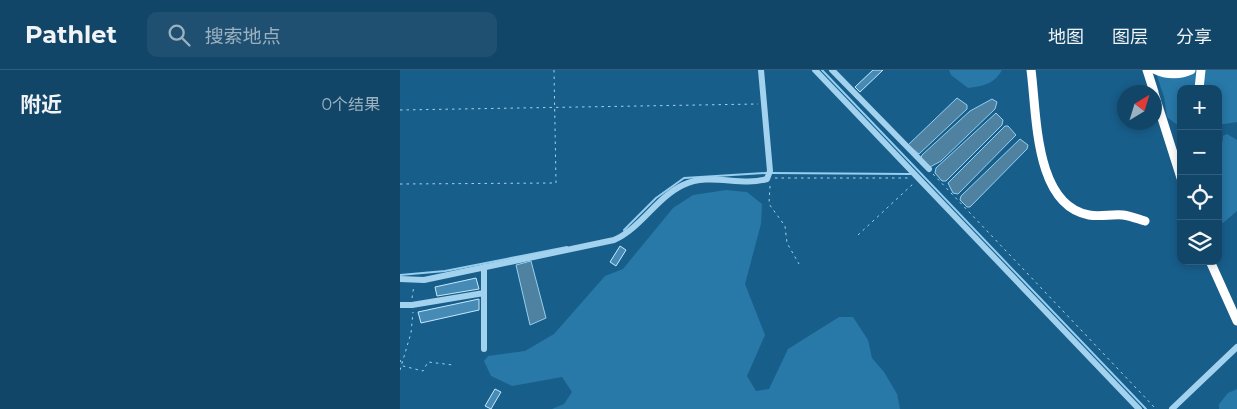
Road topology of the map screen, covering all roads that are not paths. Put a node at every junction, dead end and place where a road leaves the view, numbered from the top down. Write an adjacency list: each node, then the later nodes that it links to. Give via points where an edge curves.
1 (761, 70): 17 (street, via 770,171 766,179 690,183 666,196 624,236)
2 (815, 70): 25 (street)
3 (832, 70): 12 (street)
4 (1032, 70): 14 (highway, via 1045,172 1052,189 1074,210 1089,216 1125,215)
5 (1147, 70): 9 (highway)
6 (1156, 70): 7 (highway, via 1164,74)
7 (1192, 70)
8 (1201, 70): 10 (highway)
9 (1152, 85)
10 (1199, 85)
11 (1162, 118): 13 (highway)
12 (929, 169)
13 (1180, 175)
14 (1146, 221)
15 (1212, 265): 21 (highway)
16 (1216, 265): 21 (highway)
17 (484, 267): 18 (street, via 415,281); 19 (street)
18 (400, 280)
19 (484, 293): 20 (street); 24 (street)
20 (400, 305)
21 (1230, 306): 22 (highway)
22 (1237, 321)
23 (1237, 347): 26 (street)
24 (484, 349)
25 (1139, 409)
26 (1172, 409)

